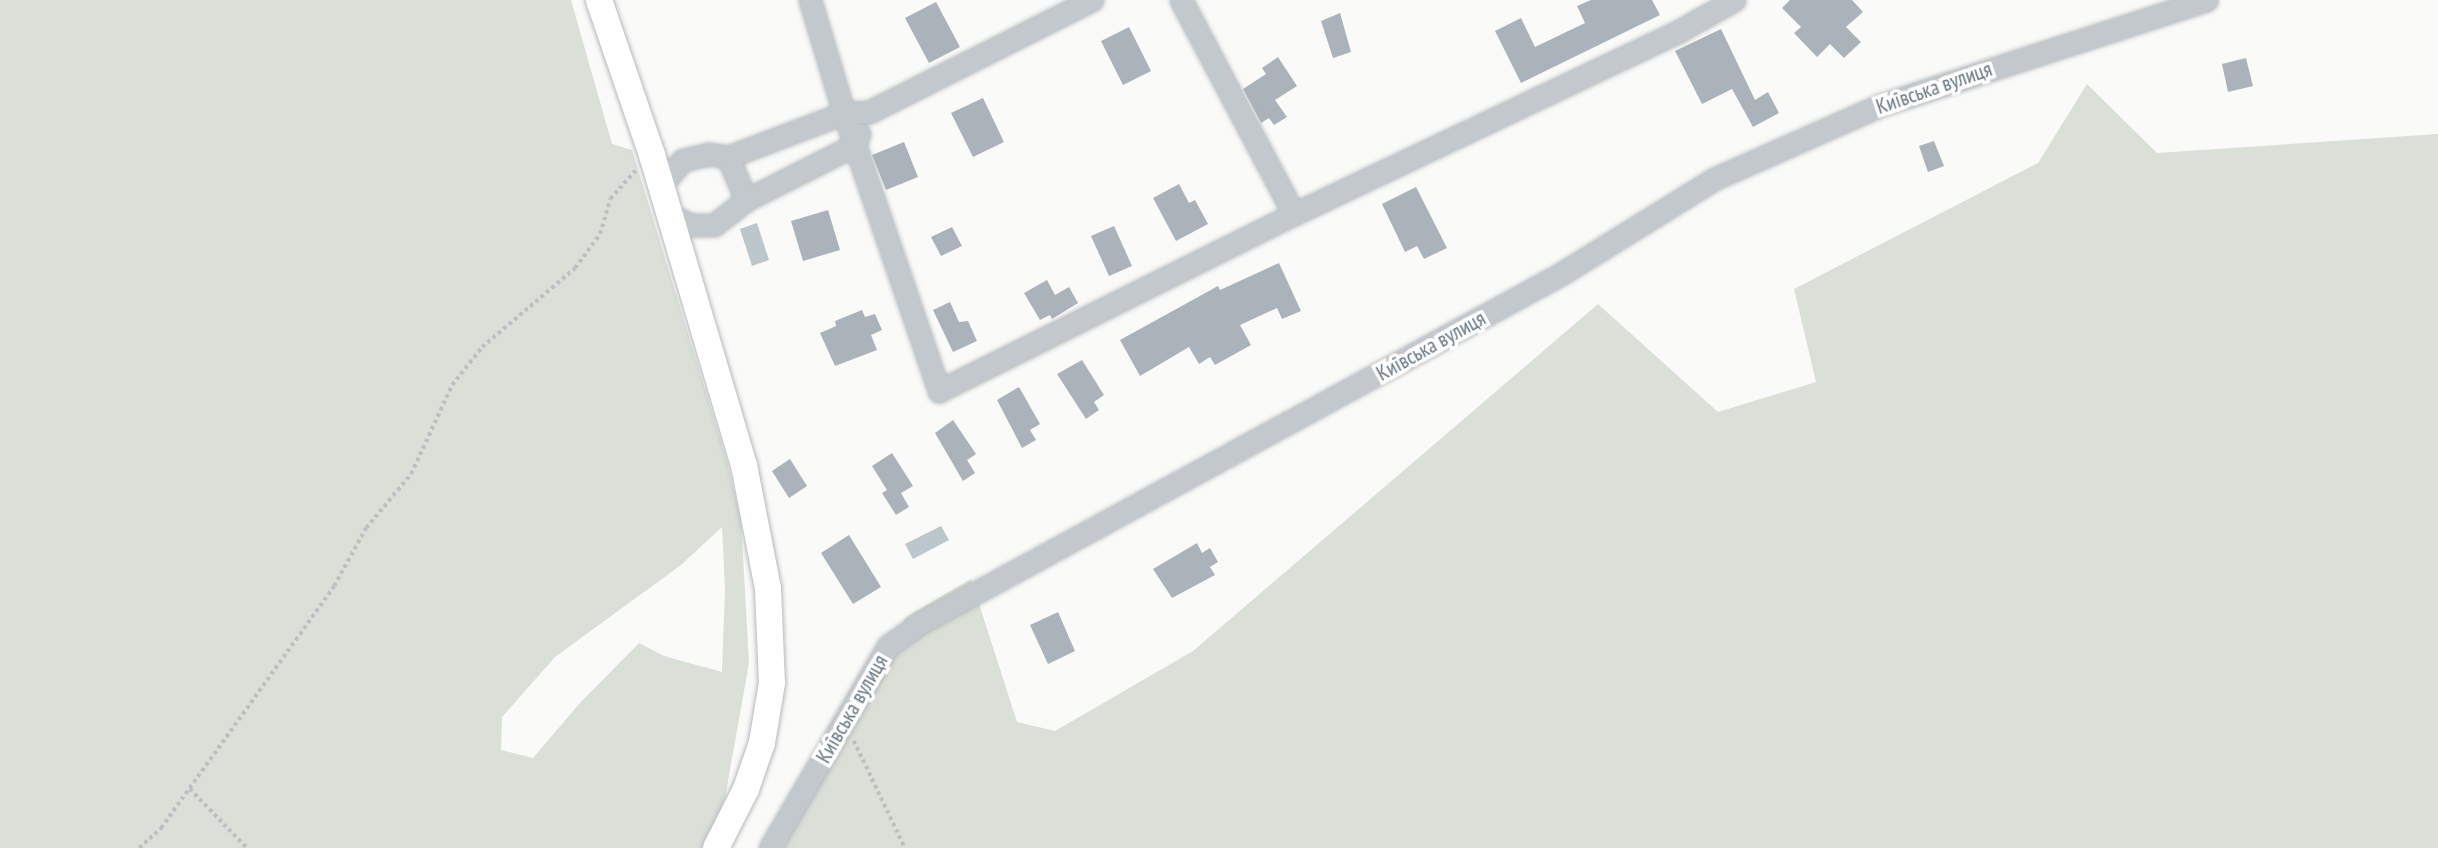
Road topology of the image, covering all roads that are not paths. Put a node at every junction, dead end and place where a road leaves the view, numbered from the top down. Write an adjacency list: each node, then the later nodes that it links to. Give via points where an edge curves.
1 (599, 0): 11 (main road)
2 (810, 0): 8 (street)
3 (1092, 0): 7 (street)
4 (1181, 0): 13 (street)
5 (1734, 0): 13 (street, via 1681,30)
6 (2207, 0): 16 (street, Київська вулиця, via 1881,105 1714,179 1561,274 922,622 888,646)
7 (869, 112): 8 (street); 9 (street)
8 (844, 113): 9 (street); 10 (street)
9 (855, 145): 12 (street); 13 (street, via 939,391)
10 (728, 157): 11 (street, via 709,154 683,160); 12 (street)
11 (660, 187): 14 (main road)
12 (746, 200): 14 (street, via 713,225 691,225)
13 (1294, 214)
14 (669, 215): 15 (main road, via 744,465 768,589 772,683 762,743 746,789)
15 (716, 848)
16 (769, 848)

